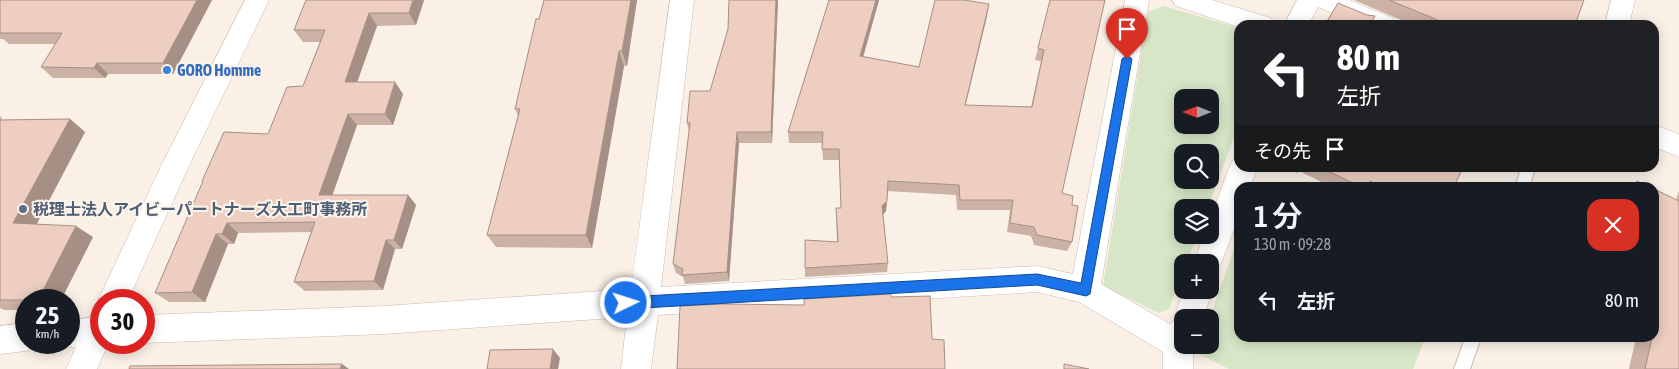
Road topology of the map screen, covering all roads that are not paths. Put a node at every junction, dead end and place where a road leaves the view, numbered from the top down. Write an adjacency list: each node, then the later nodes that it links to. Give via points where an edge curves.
1 (257, 0): 16 (street)
2 (682, 0): 18 (street)
3 (1137, 0): 17 (street)
4 (1184, 0): 8 (street)
5 (1309, 0): 9 (street)
6 (1325, 0): 10 (street)
7 (1623, 0): 11 (street)
8 (1246, 20)
9 (1299, 20)
10 (1372, 20)
11 (1618, 20)
12 (1659, 138): 13 (street)
13 (1679, 146)
14 (1234, 192): 15 (street)
15 (1211, 254)
16 (118, 289)
17 (1086, 290): 18 (street, via 1037,279); 20 (street)
18 (645, 302): 19 (street, via 384,320); 26 (street)
19 (155, 329)
20 (1174, 337)
21 (15, 338): 22 (street)
22 (0, 340)
23 (1472, 342): 27 (lane)
24 (90, 350): 25 (street)
25 (81, 369)
26 (636, 369)
27 (1462, 369)

